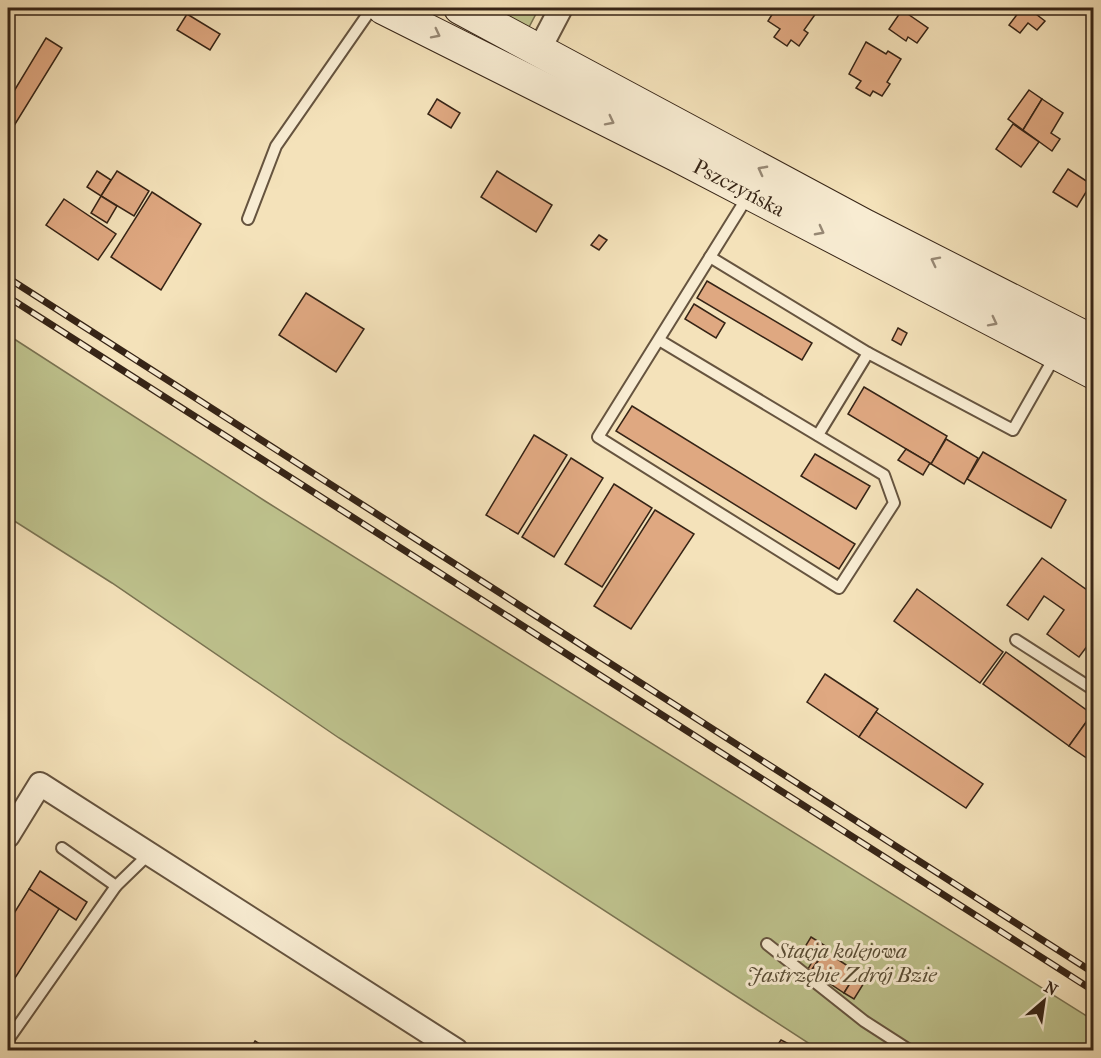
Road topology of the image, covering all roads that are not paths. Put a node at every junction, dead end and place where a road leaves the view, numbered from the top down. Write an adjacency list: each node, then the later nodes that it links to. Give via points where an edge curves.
1 (372, 8): 7 (lane, via 276,146)
2 (383, 8): 6 (main road, Pszczyńska, one-way to 6)
3 (460, 8): 5 (main road, Pszczyńska)
4 (561, 8): 5 (street)
5 (538, 50): 10 (main road, Pszczyńska, one-way to 5, via 866,226)
6 (750, 194): 8 (lane); 12 (main road, Pszczyńska, one-way to 12)
7 (248, 219)
8 (710, 257): 9 (lane); 11 (lane)
9 (659, 340): 14 (lane); 14 (lane, via 598,437 838,588 894,503 884,476)
10 (1094, 342)
11 (868, 353): 12 (lane, via 1013,430); 14 (lane)
12 (1056, 354): 13 (main road, Pszczyńska)
13 (1094, 373)
14 (818, 435)
15 (1016, 640): 16 (lane)
16 (1094, 690)
17 (8, 836): 19 (street, via 40,784)
18 (62, 848): 20 (lane)
19 (149, 854): 20 (lane); 23 (street)
20 (116, 886): 22 (lane)
21 (767, 944): 24 (lane, via 864,1021)
22 (8, 1040)
23 (456, 1050)
24 (909, 1050)

